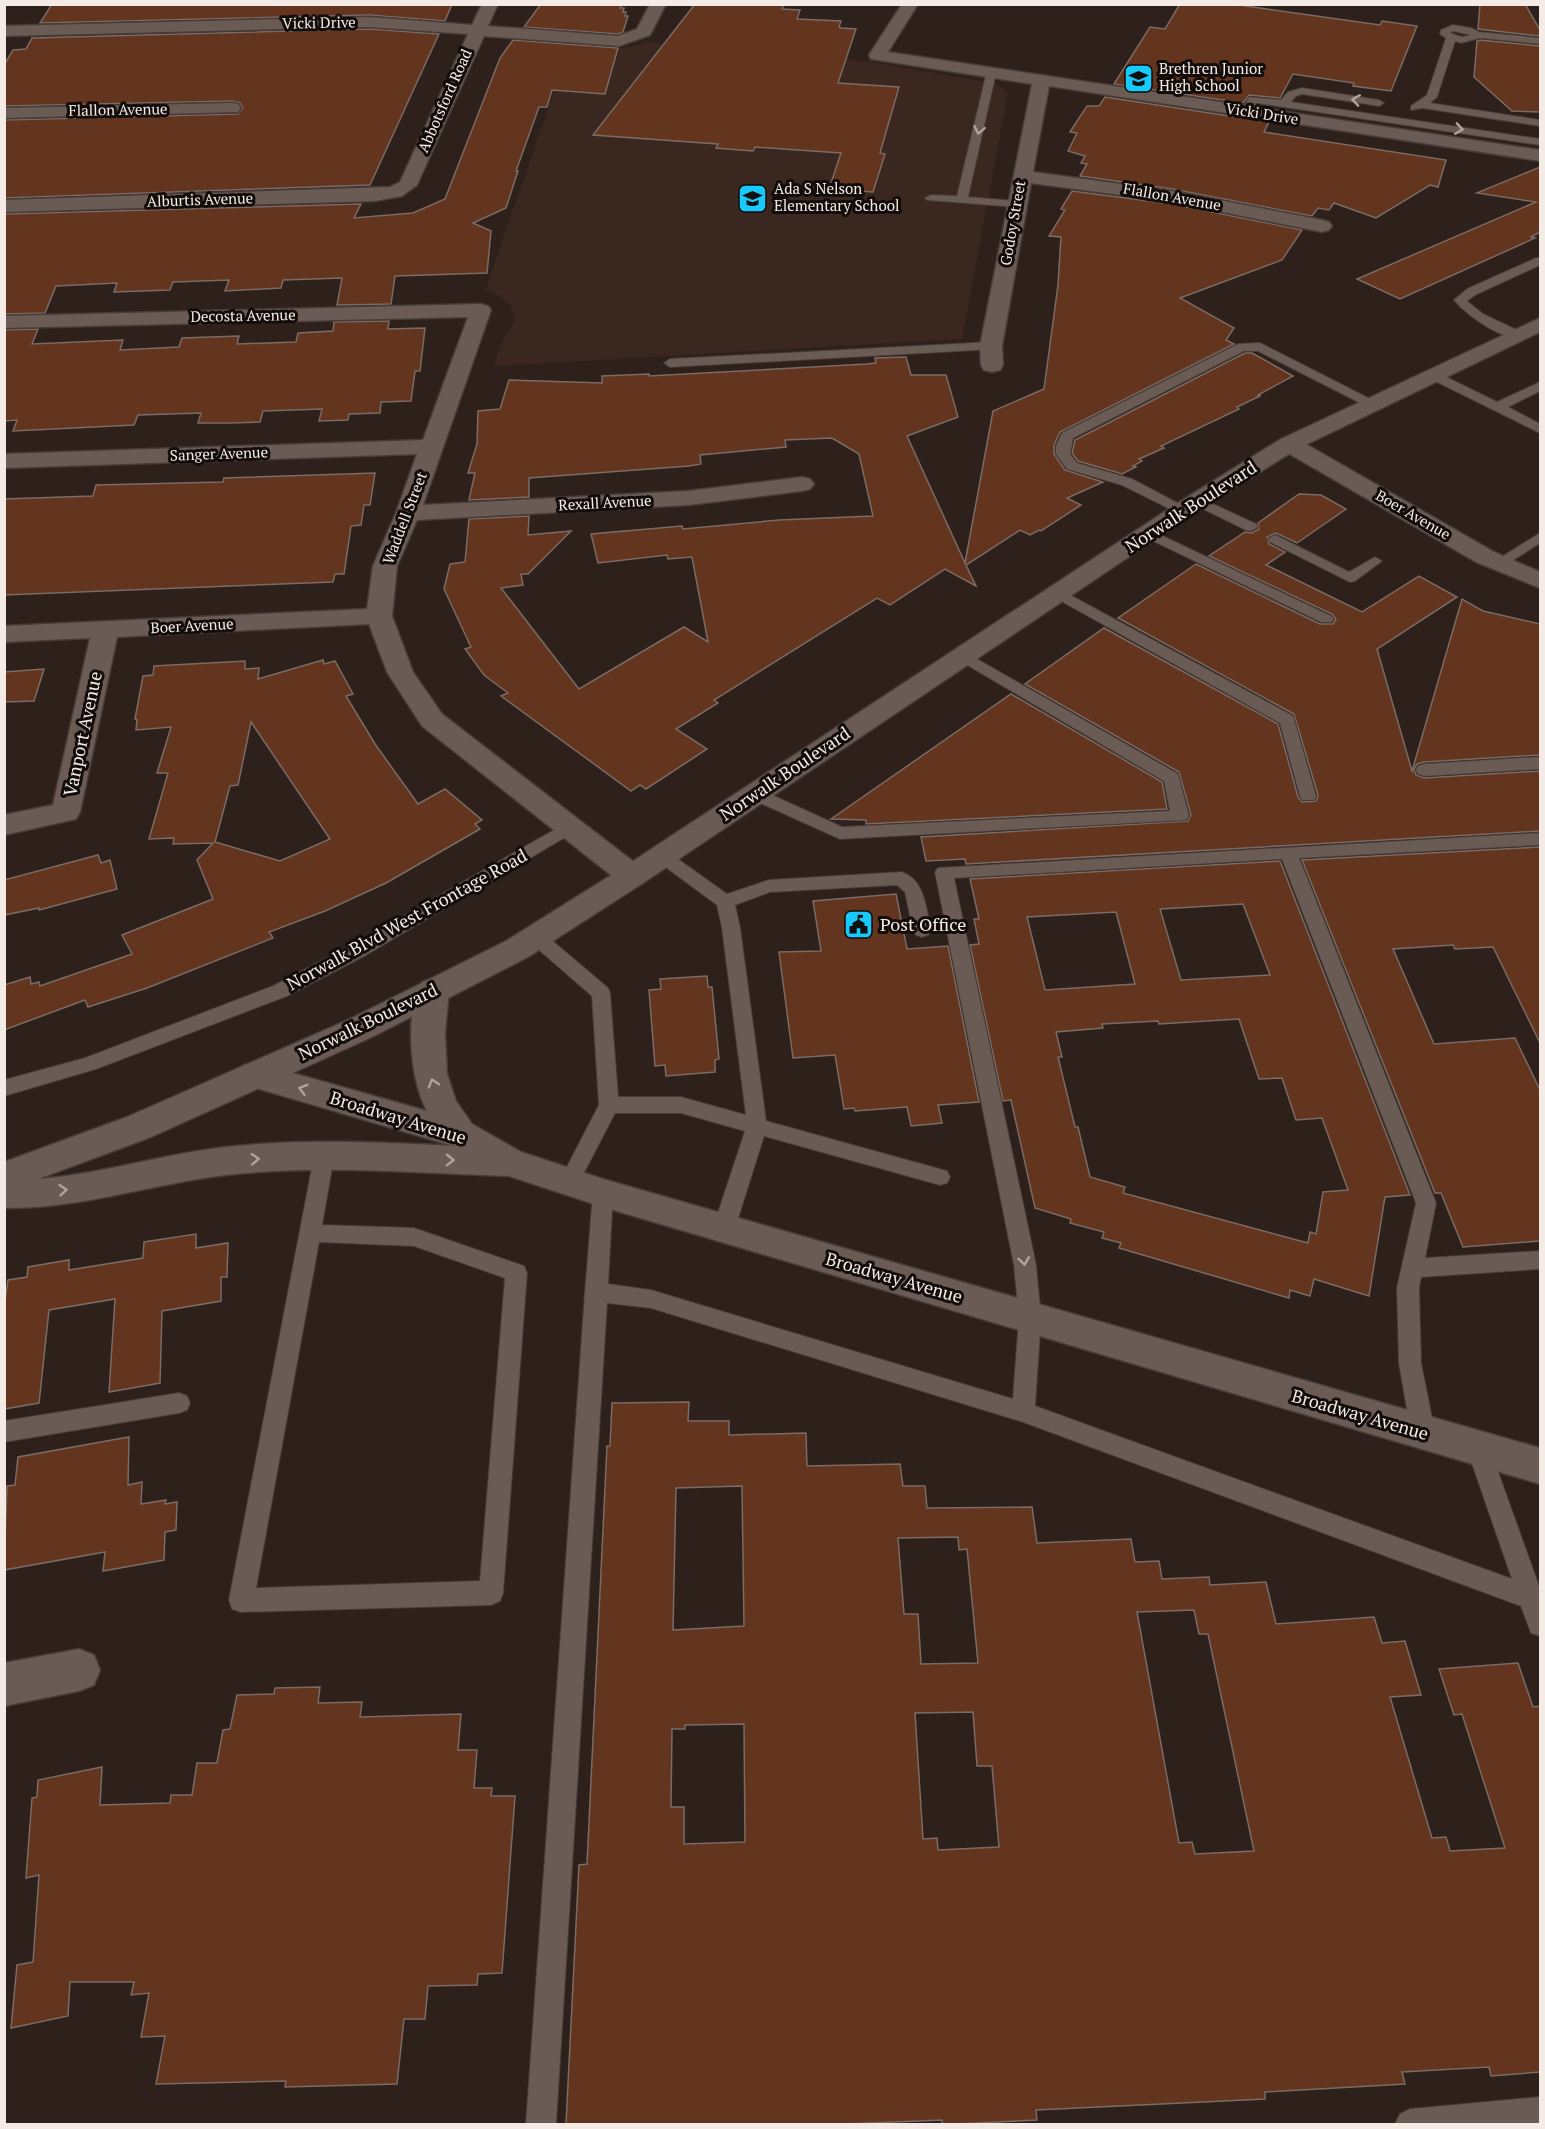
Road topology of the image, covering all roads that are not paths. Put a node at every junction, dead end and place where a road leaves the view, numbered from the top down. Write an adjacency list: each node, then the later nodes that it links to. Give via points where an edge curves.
1 (490, 4): 5 (street, Abbotsford Road)
2 (658, 4): 5 (street, Vicki Drive, via 644,32 619,41)
3 (909, 4): 7 (street, Vicki Drive, via 877,55)
4 (4, 31): 5 (street, Vicki Drive, via 369,22)
5 (477, 31): 19 (street, Abbotsford Road, via 408,185)
6 (1540, 41): 10 (lane, via 1477,35 1453,28 1445,32 1451,38 1432,97)
7 (992, 73): 8 (street, Vicki Drive); 21 (lane, one-way to 21)
8 (1041, 81): 13 (street, Vicki Drive); 18 (street, Godoy Street)
9 (1284, 103): 10 (lane, one-way to 9, via 1302,91 1292,94); 13 (lane, via 1253,99); 15 (lane)
10 (1408, 106): 14 (lane); 15 (lane)
11 (232, 108): 12 (street, Flallon Avenue)
12 (4, 112)
13 (1246, 112): 15 (street, Vicki Drive)
14 (1540, 123)
15 (1397, 127): 16 (lane, one-way to 16); 17 (street, Vicki Drive)
16 (1540, 142)
17 (1540, 156)
18 (1022, 177): 22 (street, Godoy Street); 24 (street, Flallon Avenue, via 1204,201)
19 (395, 192): 23 (street, Alburtis Avenue)
20 (931, 198): 21 (lane)
21 (962, 200): 22 (lane)
22 (1016, 204): 30 (street, Godoy Street)
23 (4, 206)
24 (1322, 226)
25 (1540, 261): 29 (lane, via 1461,300 1477,315)
26 (481, 310): 27 (street, Decosta Avenue); 39 (street, Waddell Street)
27 (4, 322)
28 (1540, 324): 29 (street, Norwalk Boulevard)
29 (1517, 335): 33 (street, Norwalk Boulevard)
30 (991, 345): 31 (lane); 32 (street, Godoy Street)
31 (670, 363)
32 (992, 365)
33 (1434, 375): 35 (street, Norwalk Boulevard); 36 (lane)
34 (1540, 386): 36 (lane)
35 (1374, 404): 38 (street, Norwalk Boulevard); 42 (lane, via 1260,347 1242,347 1067,436 1062,454 1072,466)
36 (1498, 407): 37 (lane)
37 (1540, 429)
38 (1289, 444): 42 (street, Norwalk Boulevard); 49 (street, Boer Avenue)
39 (433, 447): 40 (street, Sanger Avenue); 43 (street, Waddell Street)
40 (4, 461)
41 (802, 484): 43 (street, Rexall Avenue, via 688,498)
42 (1190, 506): 44 (lane); 45 (street, Norwalk Boulevard)
43 (408, 513): 52 (street, Waddell Street, via 385,566)
44 (1251, 527)
45 (1148, 533): 51 (street, Norwalk Boulevard); 53 (lane)
46 (1540, 537): 49 (lane)
47 (1275, 539): 48 (lane, via 1350,579)
48 (1376, 561)
49 (1499, 563): 50 (street, Boer Avenue)
50 (1540, 580)
51 (1057, 593): 56 (street, Norwalk Boulevard); 60 (lane, via 1287,720)
52 (379, 616): 54 (street, Boer Avenue); 62 (street, Waddell Street, via 400,672 432,720)
53 (1326, 619)
54 (105, 630): 55 (street, Boer Avenue); 61 (street, Vanport Avenue, via 66,812)
55 (4, 634)
56 (963, 656): 59 (street, Norwalk Boulevard); 59 (lane, via 1172,778 1180,816 840,832)
57 (1540, 763): 58 (lane)
58 (1424, 770)
59 (755, 794): 65 (street, Norwalk Boulevard)
60 (1308, 796)
61 (4, 825)
62 (568, 828): 66 (street, Waddell Street); 72 (lane, Norwalk Blvd West Frontage Road, via 359,950 280,991 89,1064)
63 (1540, 839): 64 (lane)
64 (1288, 853): 85 (lane, via 1426,1203); 87 (lane, one-way to 87, via 944,872 1025,1265)
65 (662, 856): 66 (street, Norwalk Boulevard); 67 (lane)
66 (632, 876): 69 (street, Norwalk Boulevard)
67 (725, 902): 68 (lane, via 769,886 901,878 912,890); 74 (lane)
68 (922, 930)
69 (536, 937): 70 (street, Norwalk Boulevard); 73 (lane, via 602,993)
70 (433, 990): 71 (street, Norwalk Boulevard, via 361,1028); 75 (street, one-way to 70, via 440,1104 430,1072 427,1035)
71 (254, 1075): 75 (street, Broadway Avenue, one-way to 71); 78 (street, Norwalk Boulevard, via 139,1127)
72 (4, 1088)
73 (609, 1105): 74 (lane, via 681,1105); 80 (lane)
74 (757, 1126): 79 (lane); 82 (lane)
75 (460, 1134): 77 (street, Broadway Avenue)
76 (324, 1157): 77 (street, one-way to 77); 81 (street, one-way to 76, via 74,1189 172,1168 228,1161); 83 (lane)
77 (509, 1162): 80 (street, Broadway Avenue)
78 (4, 1177)
79 (940, 1177)
80 (586, 1187): 82 (street, Broadway Avenue); 86 (lane)
81 (4, 1194)
82 (724, 1228): 87 (street, Broadway Avenue)
83 (310, 1233): 83 (lane, via 241,1600 491,1593 516,1273 414,1238)
84 (1540, 1260): 85 (lane)
85 (1413, 1268): 91 (lane, via 1408,1288 1410,1363)
86 (596, 1292): 89 (lane, via 651,1299); 99 (lane)
87 (1030, 1318): 89 (lane); 91 (street, Broadway Avenue)
88 (179, 1403): 90 (lane)
89 (1023, 1412): 94 (lane)
90 (4, 1432)
91 (1423, 1433): 92 (street, Broadway Avenue)
92 (1479, 1449): 93 (street, Broadway Avenue); 94 (lane)
93 (1540, 1466)
94 (1536, 1600): 95 (lane)
95 (1540, 1624)
96 (79, 1670): 97 (street)
97 (4, 1685)
98 (1540, 2112): 100 (lane)
99 (541, 2124)
100 (1410, 2124)

